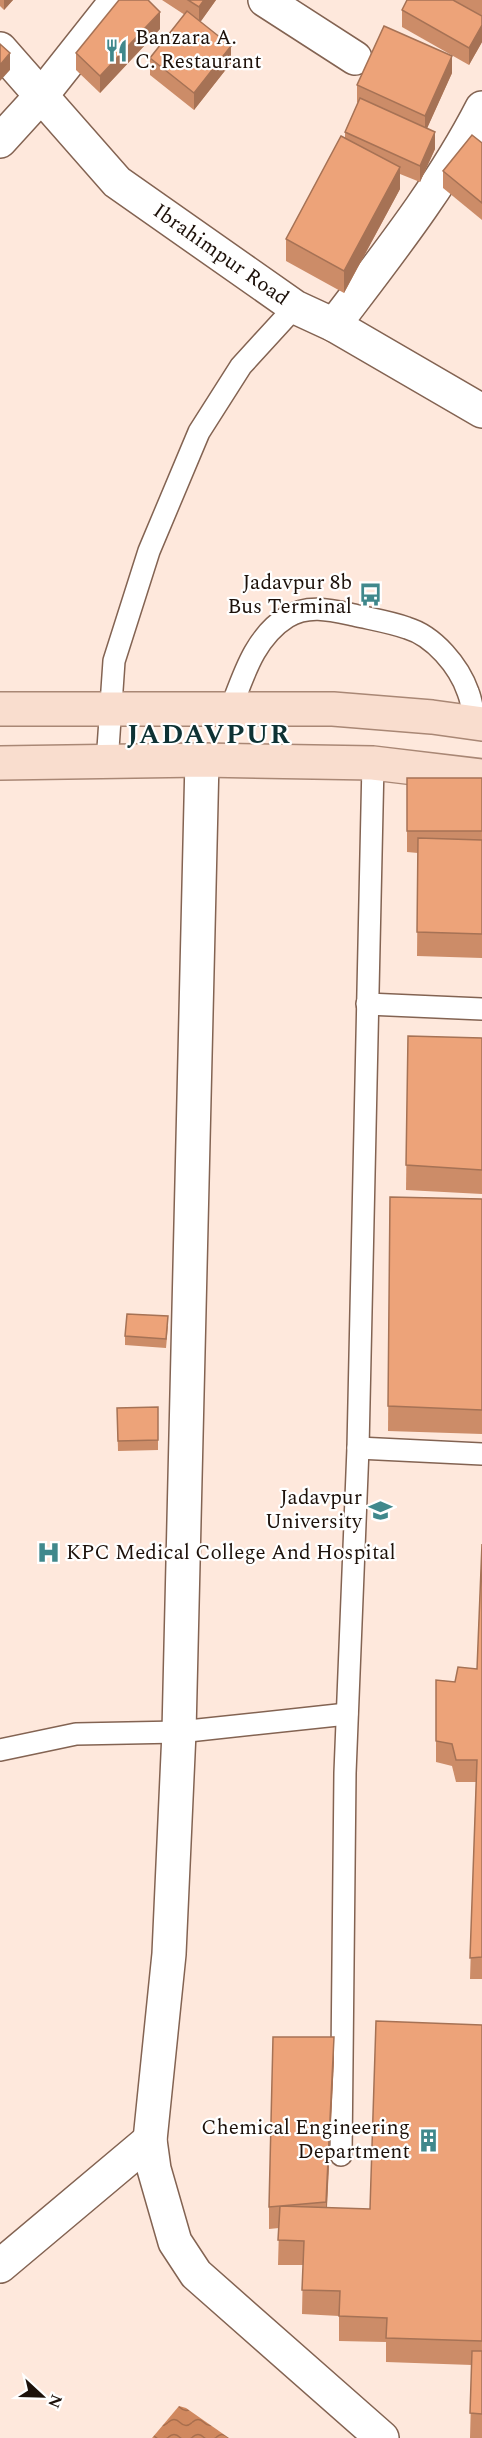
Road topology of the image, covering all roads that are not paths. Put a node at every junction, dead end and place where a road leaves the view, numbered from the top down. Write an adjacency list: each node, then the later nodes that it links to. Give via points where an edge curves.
1 (117, 0): 5 (street)
2 (265, 0): 4 (street)
3 (0, 49): 5 (street, Ibrahimpur Road)
4 (354, 58)
5 (41, 96): 7 (street); 8 (street, Ibrahimpur Road, via 117,182)
6 (482, 108): 9 (street, via 414,219)
7 (0, 141)
8 (295, 307): 9 (street, Ibrahimpur Road); 11 (lane, via 241,366 199,432 149,551 114,661)
9 (333, 324): 10 (street, Ibrahimpur Road)
10 (482, 411)
11 (111, 708): 12 (main road); 13 (main road); 17 (lane)
12 (231, 708): 14 (main road, via 333,709); 14 (lane, via 256,648 272,628 303,610 324,609 408,628 427,638 460,673)
13 (0, 709)
14 (478, 724)
15 (202, 760): 17 (main road); 18 (main road); 25 (street)
16 (0, 763): 17 (main road)
17 (107, 763)
18 (373, 763): 19 (main road); 20 (lane)
19 (482, 776)
20 (367, 1004): 21 (lane); 22 (lane)
21 (482, 1009)
22 (358, 1448): 23 (lane); 24 (lane)
23 (482, 1454)
24 (347, 1714): 25 (lane); 28 (lane)
25 (179, 1732): 26 (lane, via 76,1734); 27 (street, via 169,1954)
26 (0, 1750)
27 (150, 2140): 29 (street); 30 (street, via 154,2169 175,2242 196,2274)
28 (340, 2155)
29 (0, 2266)
30 (382, 2438)

